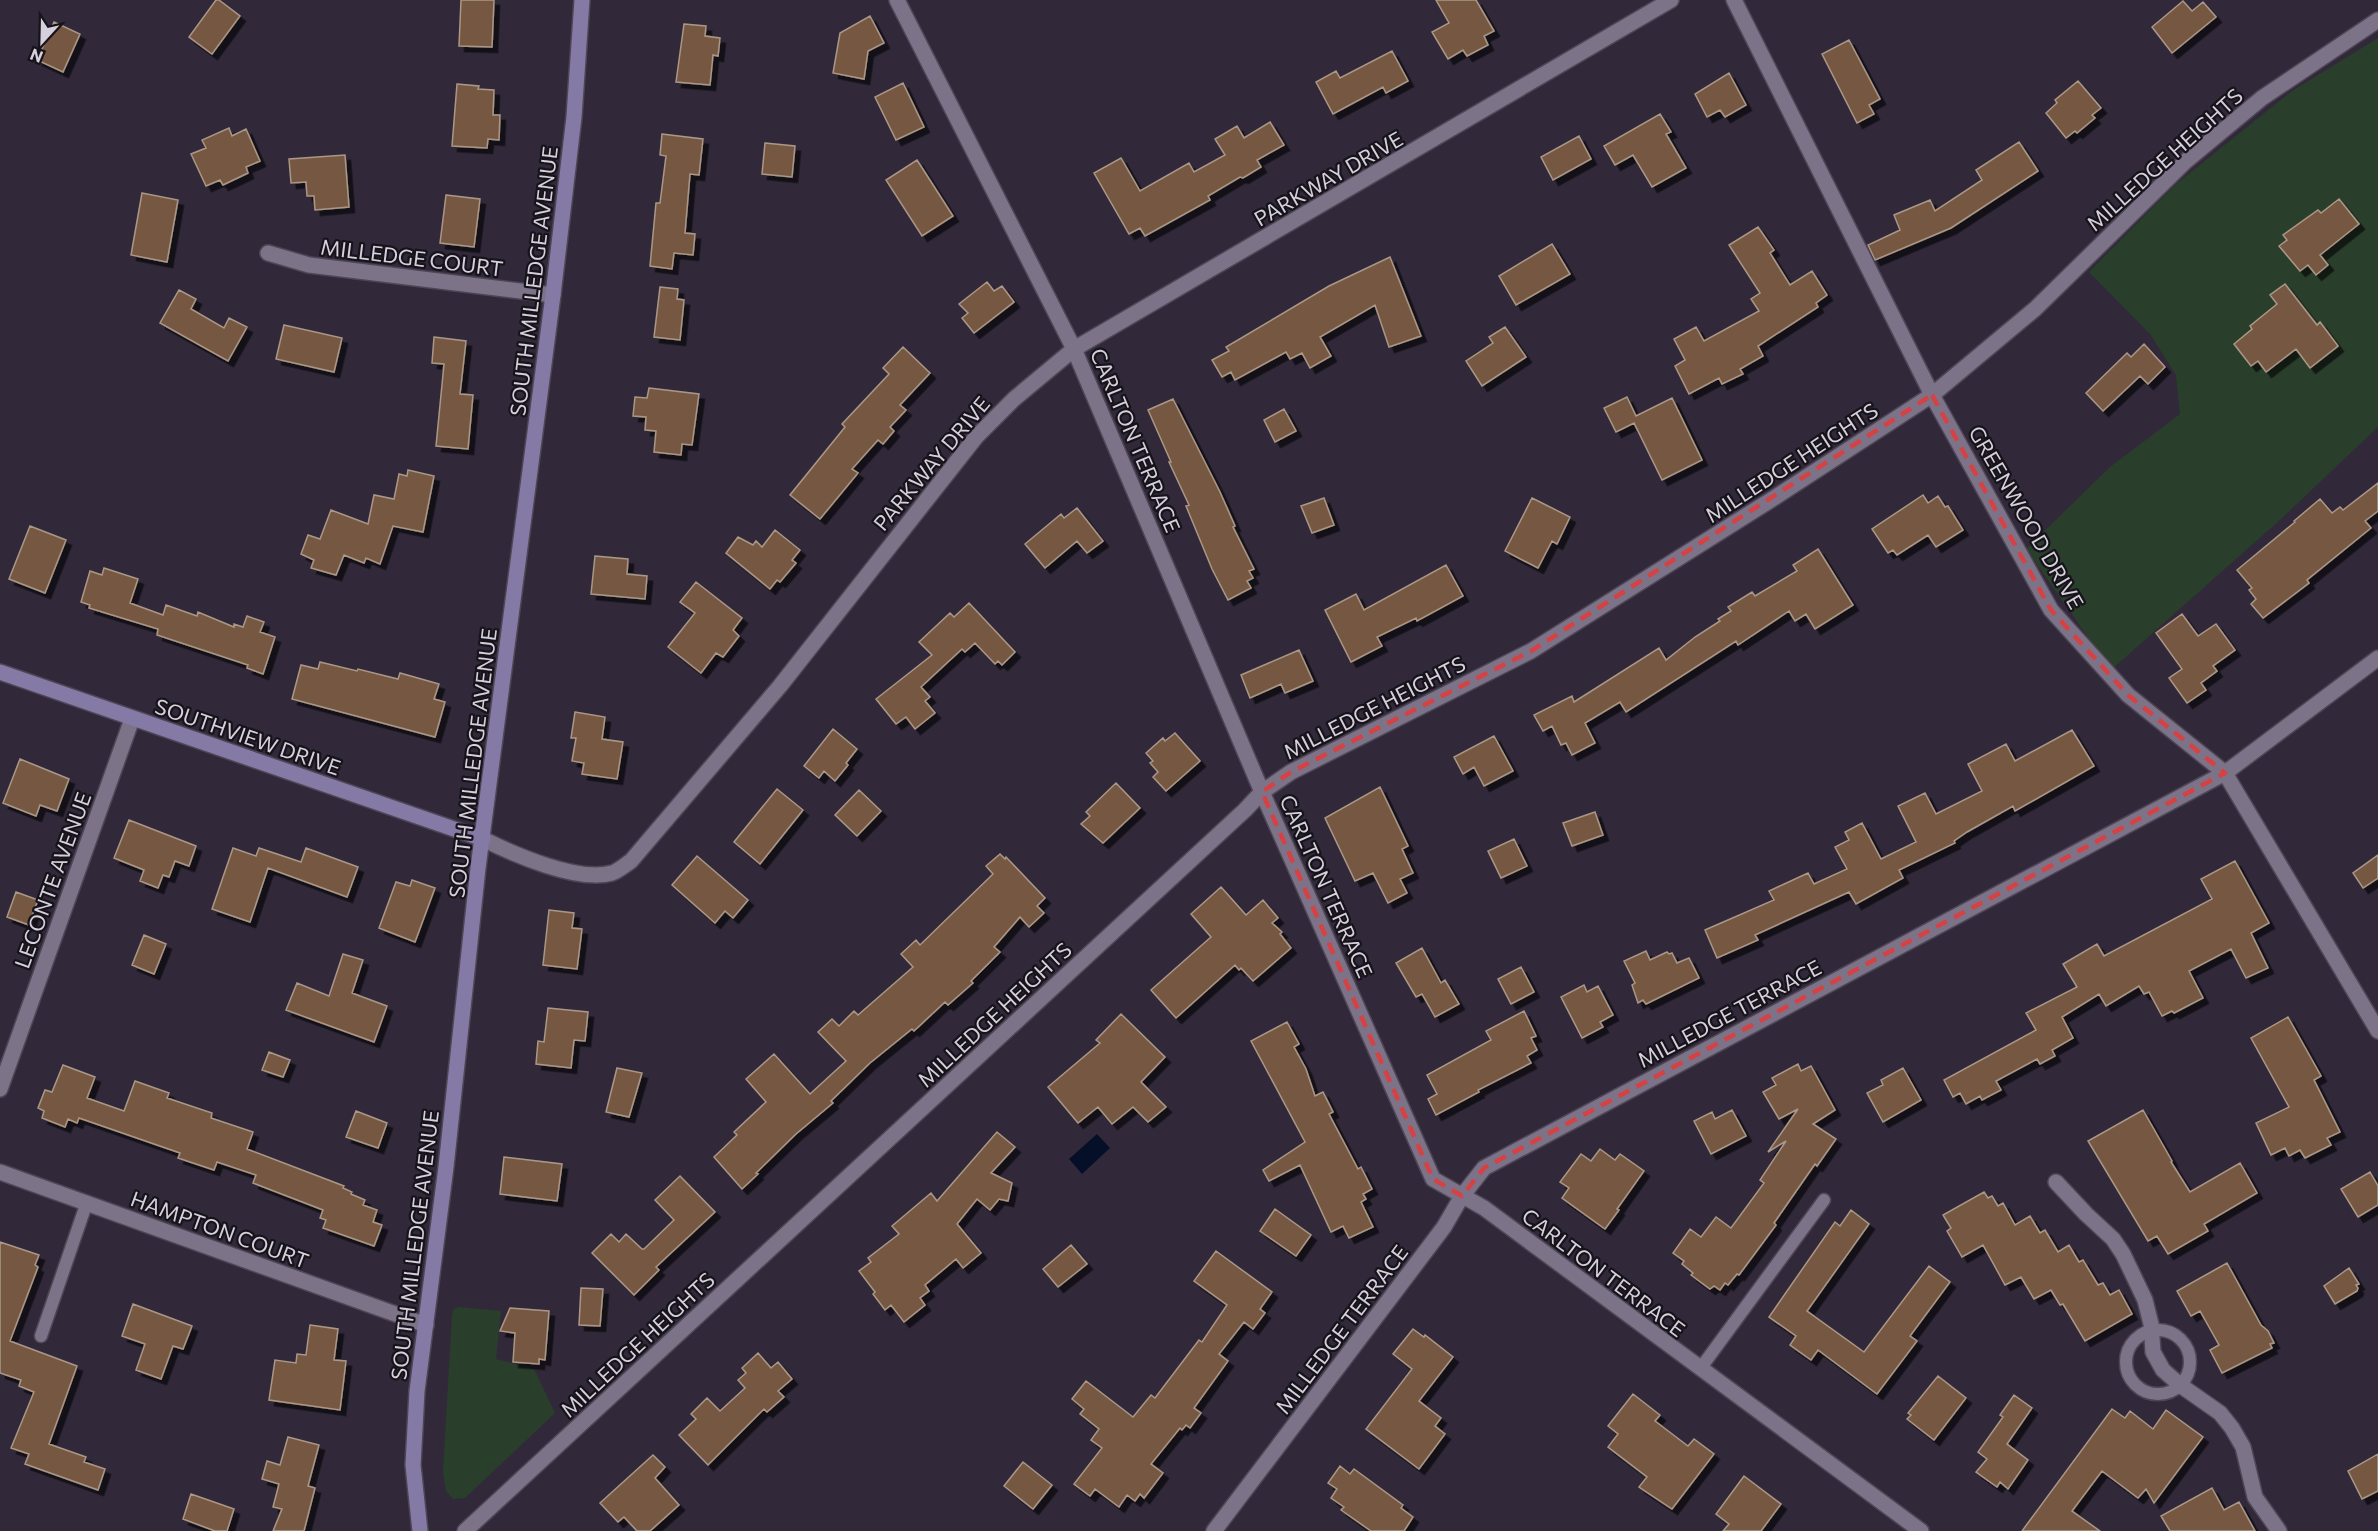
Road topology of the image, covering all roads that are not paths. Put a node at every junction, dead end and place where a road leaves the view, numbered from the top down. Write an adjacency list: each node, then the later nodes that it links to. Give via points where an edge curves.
1 (582, 0): 7 (main road, SOUTH MILLEDGE AVENUE, via 574,117)
2 (897, 0): 8 (street, CARLTON TERRACE)
3 (1671, 0): 8 (street, PARKWAY DRIVE)
4 (1734, 0): 9 (street, GREENWOOD DRIVE)
5 (2378, 20): 9 (street, MILLEDGE HEIGHTS, via 2262,98 2186,161 2035,309)
6 (268, 253): 7 (street, MILLEDGE COURT, via 309,265)
7 (553, 295): 15 (main road, SOUTH MILLEDGE AVENUE)
8 (1074, 349): 14 (street, CARLTON TERRACE); 15 (street, PARKWAY DRIVE, via 976,437 780,686 631,861 614,873 599,876 517,856)
9 (1932, 395): 13 (street, GREENWOOD DRIVE, via 2051,610 2128,695); 14 (street, MILLEDGE HEIGHTS, via 1530,651 1291,772)
10 (2378, 658): 13 (street, MILLEDGE TERRACE)
11 (0, 672): 12 (main road, SOUTHVIEW DRIVE)
12 (132, 719): 15 (main road, SOUTHVIEW DRIVE); 17 (street, LECONTE AVENUE)
13 (2225, 772): 16 (street, GREENWOOD DRIVE); 20 (street, MILLEDGE TERRACE, via 1484,1168)
14 (1262, 792): 20 (street, CARLTON TERRACE, via 1433,1179); 29 (street, MILLEDGE HEIGHTS)
15 (483, 839): 23 (main road, SOUTH MILLEDGE AVENUE)
16 (2378, 1031)
17 (0, 1089)
18 (0, 1172): 22 (street, HAMPTON COURT)
19 (2056, 1182): 24 (street, via 2123,1254 2145,1300)
20 (1462, 1196): 26 (street, CARLTON TERRACE, via 1484,1208); 30 (street, MILLEDGE TERRACE, via 1444,1227)
21 (1824, 1200): 26 (lane)
22 (87, 1203): 23 (street, HAMPTON COURT); 25 (lane)
23 (426, 1325): 28 (main road, SOUTH MILLEDGE AVENUE, via 413,1465)
24 (2151, 1330): 27 (street, via 2152,1352 2163,1370); 27 (lane, via 2172,1332 2187,1347 2190,1368); 27 (lane, via 2140,1334 2127,1350 2126,1371 2131,1381 2139,1389 2160,1394)
25 (41, 1336)
26 (1700, 1369): 31 (street, CARLTON TERRACE)
27 (2180, 1385): 32 (street, via 2220,1413 2232,1428 2243,1447 2255,1497)
28 (420, 1531)
29 (465, 1531)
30 (1214, 1531)
31 (1921, 1531)
32 (2279, 1531)

